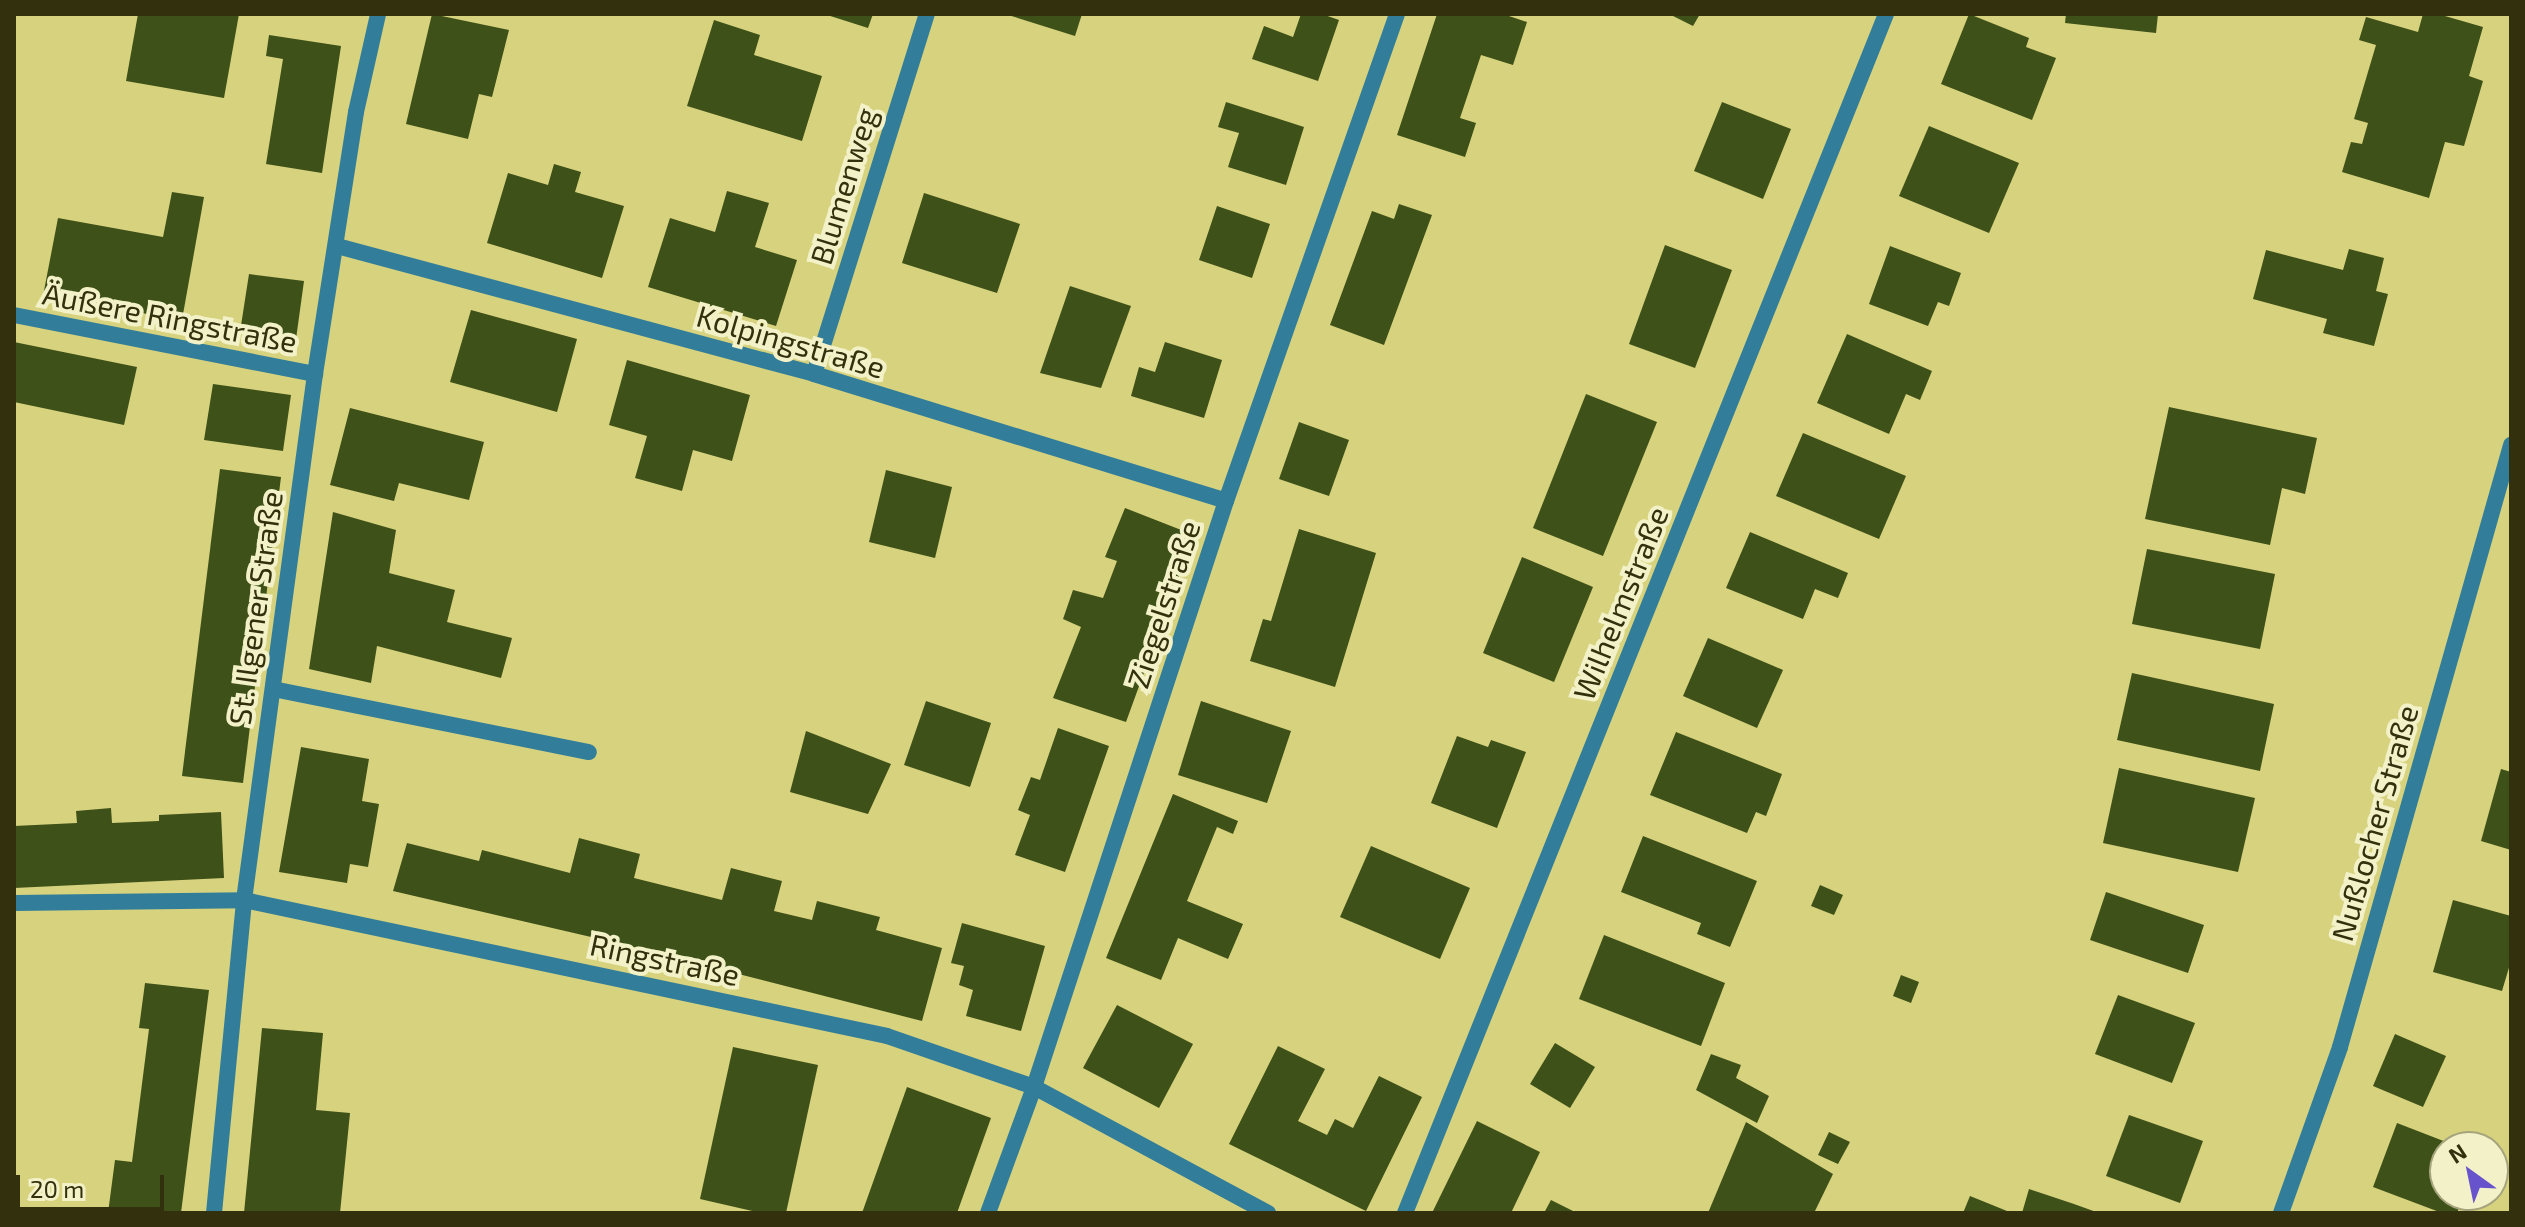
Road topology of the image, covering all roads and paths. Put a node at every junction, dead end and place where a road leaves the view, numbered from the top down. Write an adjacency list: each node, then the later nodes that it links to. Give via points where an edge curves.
1 (378, 14): 5 (street, St. Ilgener Straße, via 356,112)
2 (927, 14): 8 (street, Blumenweg)
3 (1397, 14): 10 (street, Ziegelstraße)
4 (1886, 14): 19 (street, Wilhelmstraße)
5 (337, 246): 7 (street, St. Ilgener Straße); 8 (street, Kolpingstraße)
6 (14, 315): 7 (street, Äußere Ringstraße)
7 (315, 374): 11 (street, St. Ilgener Straße)
8 (814, 374): 10 (street, Kolpingstraße)
9 (2511, 445): 20 (street, Nußlocher Straße, via 2340,1047)
10 (1226, 501): 15 (street, Ziegelstraße)
11 (273, 689): 12 (street); 13 (street, St. Ilgener Straße)
12 (589, 752)
13 (244, 900): 14 (street, Ringstraße); 15 (street, Ringstraße, via 887,1036); 16 (street, St. Ilgener Straße)
14 (14, 903)
15 (1034, 1087): 17 (street, Ziegelstraße); 18 (street, Ringstraße)
16 (214, 1213)
17 (988, 1213)
18 (1268, 1213)
19 (1405, 1213)
20 (2281, 1213)

